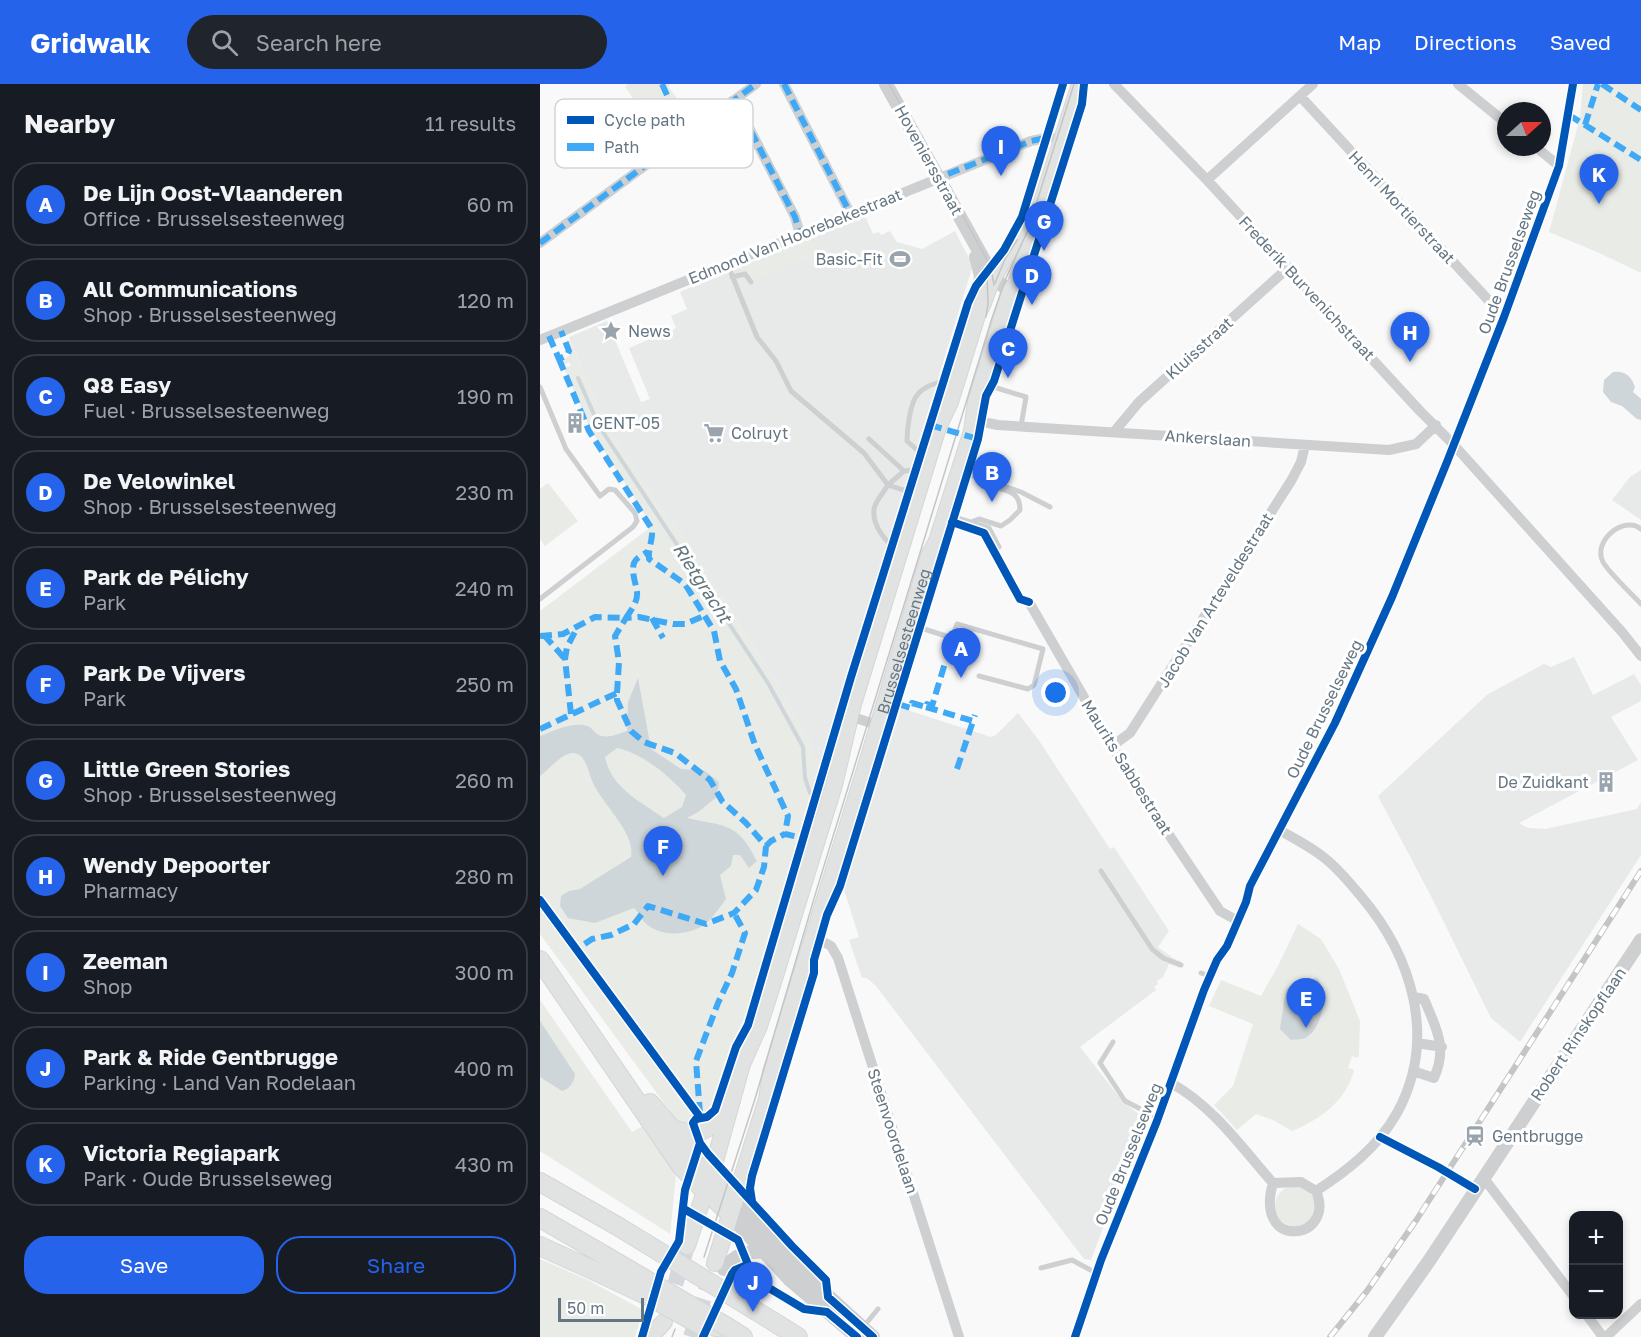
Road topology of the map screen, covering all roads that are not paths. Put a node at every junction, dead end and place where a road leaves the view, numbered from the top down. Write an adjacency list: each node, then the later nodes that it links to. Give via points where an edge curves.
1 (756, 84): 11 (street)
2 (784, 84): 20 (street)
3 (886, 84): 18 (street, Hoveniersstraat)
4 (1068, 84): 14 (main road, Brusselsesteenweg)
5 (1080, 84): 29 (main road, Brusselsesteenweg)
6 (1114, 84): 19 (street, Frederik Burvenichstraat)
7 (1313, 84): 10 (street)
8 (1458, 84): 12 (street)
9 (1573, 84): 16 (street, Oude Brusselseweg)
10 (1300, 96): 19 (street); 31 (street, Henri Mortierstraat)
11 (735, 99)
12 (1497, 116)
13 (753, 135): 21 (street)
14 (1051, 137): 18 (street, Edmond Van Hoorebekestraat); 27 (main road, Brusselsesteenweg, via 1022,227)
15 (1547, 156): 16 (street)
16 (1559, 166): 31 (street, Oude Brusselseweg)
17 (641, 168): 23 (street)
18 (939, 177): 20 (street, Edmond Van Hoorebekestraat); 22 (street, Hoveniersstraat)
19 (1208, 180): 25 (street, Frederik Burvenichstraat)
20 (850, 213): 21 (street, Edmond Van Hoorebekestraat)
21 (800, 234): 24 (street, Edmond Van Hoorebekestraat)
22 (971, 235): 27 (street, Hoveniersstraat); 30 (street, Hoveniersstraat, via 969,243 981,276)
23 (540, 243)
24 (727, 264): 26 (lane); 32 (street, Edmond Van Hoorebekestraat)
25 (1289, 267): 37 (street, Frederik Burvenichstraat); 39 (street, Kluisstraat, via 1138,402)
26 (732, 277): 28 (lane, via 745,274); 47 (lane, via 757,337 776,360 791,390 864,453)
27 (994, 278): 29 (street, Hoveniersstraat); 30 (main road, Brusselsesteenweg)
28 (751, 282)
29 (1010, 292): 34 (main road, Brusselsesteenweg)
30 (978, 312): 33 (main road, Brusselsesteenweg)
31 (1504, 317): 41 (street, Oude Brusselseweg)
32 (540, 340)
33 (958, 377): 43 (main road, Brusselsesteenweg); 43 (lane, via 916,394 906,427 907,441)
34 (982, 383): 36 (main road, Brusselsesteenweg); 38 (lane, via 1026,397)
35 (540, 387): 55 (lane, via 566,449 593,487 600,496 609,489 615,490 637,521)
36 (973, 420): 38 (street, Ankerslaan); 45 (main road, Brusselsesteenweg)
37 (1436, 425): 41 (street, Frederik Burvenichstraat); 42 (street, Ankerslaan, via 1416,444 1396,450)
38 (1022, 426): 39 (street, Ankerslaan)
39 (1114, 432): 42 (street, Ankerslaan)
40 (869, 440): 44 (lane)
41 (1454, 444): 59 (street, Frederik Burvenichstraat); 64 (street, Oude Brusselseweg, via 1388,608 1335,723)
42 (1305, 445): 63 (street, Jacob Van Arteveldestraat, via 1291,481 1164,682 1130,733)
43 (927, 464): 44 (lane); 48 (main road, Brusselsesteenweg)
44 (904, 471): 47 (lane)
45 (959, 471): 46 (lane); 50 (main road, Brusselsesteenweg)
46 (989, 482): 49 (lane); 51 (lane, via 1015,494 1020,510 1001,526 979,519)
47 (888, 485): 48 (lane, via 903,490); 54 (lane, via 874,507 875,521 887,542)
48 (920, 488): 54 (main road, Brusselsesteenweg)
49 (1050, 507)
50 (945, 514): 51 (lane); 58 (main road, Brusselsesteenweg)
51 (970, 522): 53 (lane, via 988,528)
52 (1640, 528): 57 (lane, via 1625,525 1614,531 1600,550 1602,561)
53 (999, 547)
54 (900, 552): 61 (main road, Brusselsesteenweg)
55 (540, 599)
56 (1029, 602): 63 (street, Maurits Sabbestraat)
57 (1641, 604)
58 (908, 624): 60 (lane, via 952,638 957,624 1043,649 1034,685 1028,689); 62 (main road, Brusselsesteenweg)
59 (1641, 656)
60 (979, 676)
61 (850, 716): 62 (street); 78 (main road, Brusselsesteenweg, via 834,784 769,995)
62 (877, 725): 67 (main road, Brusselsesteenweg)
63 (1112, 746): 66 (street, Maurits Sabbestraat, via 1220,911)
64 (1279, 830): 66 (street, Oude Brusselseweg, via 1250,886); 72 (street, via 1331,863 1373,910 1395,946)
65 (1101, 871): 71 (lane, via 1152,949)
66 (1238, 921): 77 (street, Oude Brusselseweg, via 1227,946 1205,974)
67 (813, 936): 86 (main road, Brusselsesteenweg); 103 (street, Steenvoordelaan, via 831,946 838,958)
68 (1641, 940): 81 (street, Robert Rinskopflaan)
69 (540, 948): 80 (highway, via 625,1071)
70 (540, 960): 84 (highway, via 681,1166)
71 (1181, 965)
72 (1414, 998): 74 (street); 75 (street, via 1424,999)
73 (1113, 1042): 79 (lane, via 1100,1063 1125,1101)
74 (1417, 1043): 75 (street); 76 (street)
75 (1442, 1047): 76 (street, via 1434,1078)
76 (1413, 1071): 85 (street, via 1396,1115 1380,1137 1340,1176)
77 (1171, 1083): 79 (street, Oude Brusselseweg); 83 (street, via 1209,1110)
78 (731, 1100): 80 (highway, via 704,1130 688,1134); 84 (main road, Brusselsesteenweg)
79 (1158, 1119): 93 (street, Oude Brusselseweg)
80 (671, 1129): 84 (highway)
81 (1483, 1177): 94 (street); 105 (street, Robert Rinskopflaan)
82 (540, 1182): 102 (highway, bridge)
83 (1273, 1182): 85 (street, via 1301,1182); 85 (street, via 1269,1207 1278,1226 1287,1230 1298,1231 1315,1221 1320,1212)
84 (708, 1183): 86 (main road); 89 (main road, Brusselsesteenweg)
85 (1316, 1191)
86 (733, 1208): 90 (street); 91 (main road, Brusselsesteenweg); 100 (street)
87 (540, 1218): 99 (highway, bridge)
88 (540, 1246): 99 (highway, bridge, via 702,1326)
89 (687, 1246)
90 (763, 1252): 91 (street, Brusselsesteenweg, via 743,1253); 100 (street, via 807,1295)
91 (720, 1266)
92 (1041, 1268): 93 (lane, via 1072,1260)
93 (1096, 1273): 104 (street, Oude Brusselseweg)
94 (1569, 1291)
95 (1641, 1304): 106 (street)
96 (878, 1309): 100 (lane)
97 (1590, 1319): 106 (street)
98 (662, 1329): 101 (main road)
99 (736, 1333)
100 (862, 1334)
101 (650, 1337)
102 (798, 1337)
103 (959, 1337)
104 (1075, 1337)
105 (1375, 1337)
106 (1604, 1337)

